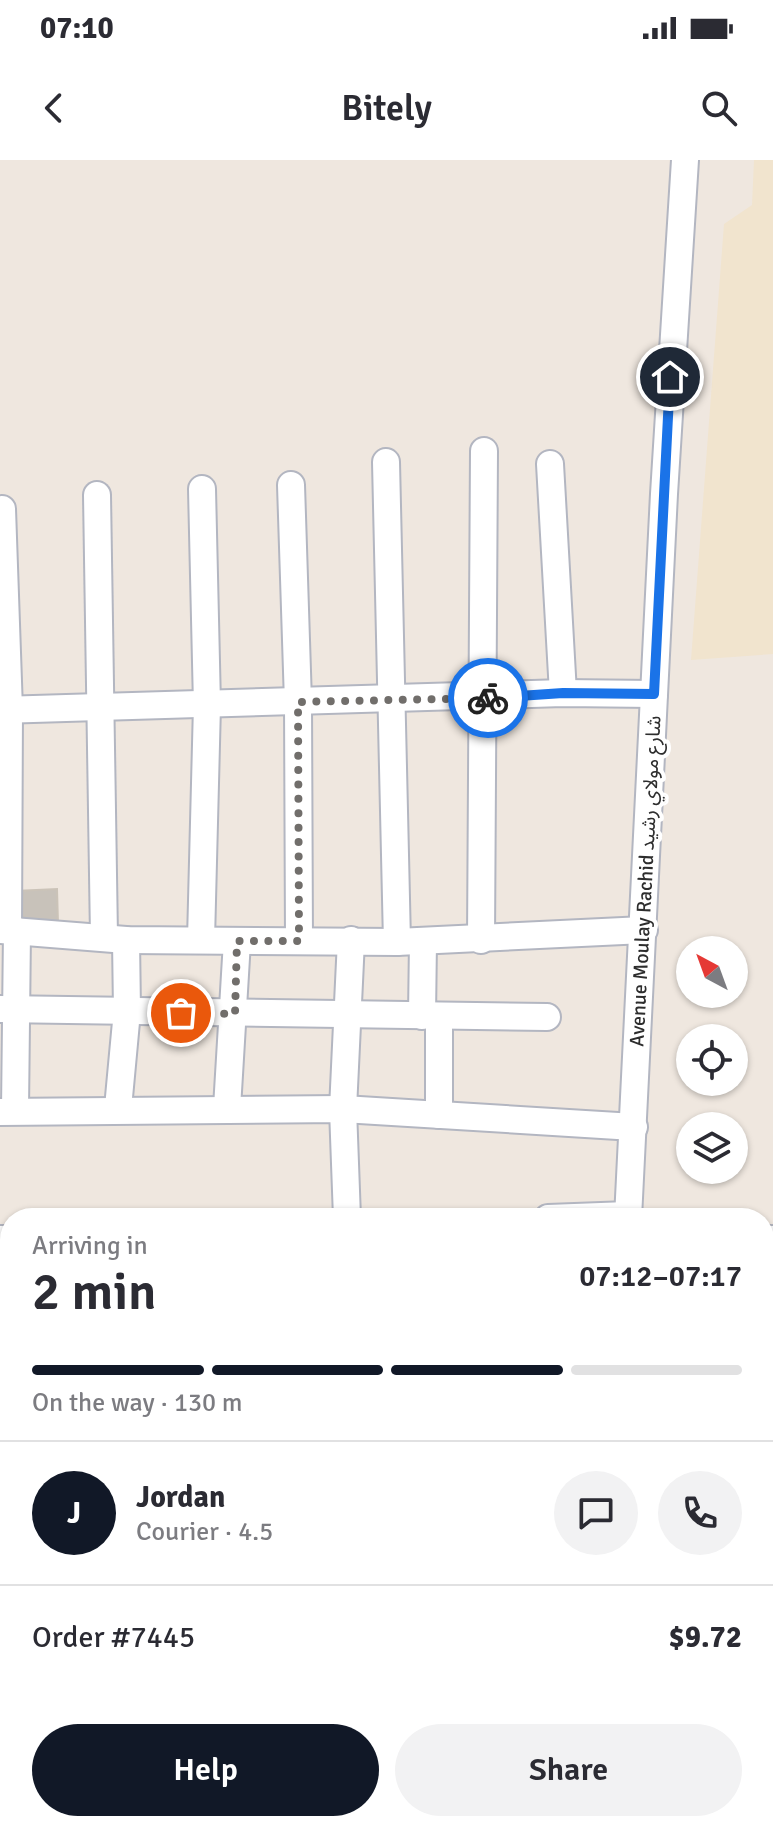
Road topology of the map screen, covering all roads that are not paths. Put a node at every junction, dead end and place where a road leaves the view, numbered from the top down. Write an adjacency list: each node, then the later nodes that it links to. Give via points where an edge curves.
1 (685, 160): 10 (street, Avenue Moulay Rachid شارع مولاي رشيد)
2 (484, 451): 11 (street)
3 (386, 462): 12 (street)
4 (550, 464): 9 (street)
5 (291, 485): 13 (street)
6 (202, 489): 14 (street)
7 (97, 495): 15 (street)
8 (2, 509): 16 (street)
9 (563, 693): 10 (street); 11 (street)
10 (654, 694): 18 (street, Avenue Moulay Rachid شارع مولاي رشيد)
11 (482, 698): 12 (street); 22 (street)
12 (390, 700): 13 (street); 25 (street)
13 (298, 702): 14 (street); 24 (street)
14 (207, 705): 15 (street); 20 (street)
15 (101, 707): 16 (street); 19 (street)
16 (5, 710): 17 (street)
17 (8, 930): 19 (street); 26 (street)
18 (644, 930): 22 (street); 37 (street, Avenue Moulay Rachid شارع مولاي رشيد)
19 (115, 938): 20 (street); 27 (street)
20 (201, 940): 23 (street)
21 (351, 940): 24 (street); 25 (street); 29 (street)
22 (481, 940): 25 (street)
23 (237, 941): 24 (street); 28 (street)
24 (299, 941)
25 (410, 941): 30 (street)
26 (8, 1009): 27 (street); 35 (street)
27 (127, 1011): 28 (street); 32 (street)
28 (235, 1014): 29 (street); 33 (street)
29 (350, 1016): 30 (street); 34 (street)
30 (430, 1016): 31 (street); 36 (street)
31 (547, 1017)
32 (118, 1108): 33 (street); 35 (street)
33 (227, 1108): 34 (street)
34 (343, 1109): 36 (street); 38 (street)
35 (8, 1111)
36 (439, 1115): 37 (street)
37 (634, 1127): 39 (street, Avenue Moulay Rachid شارع مولاي رشيد)
38 (347, 1208)
39 (629, 1208)

